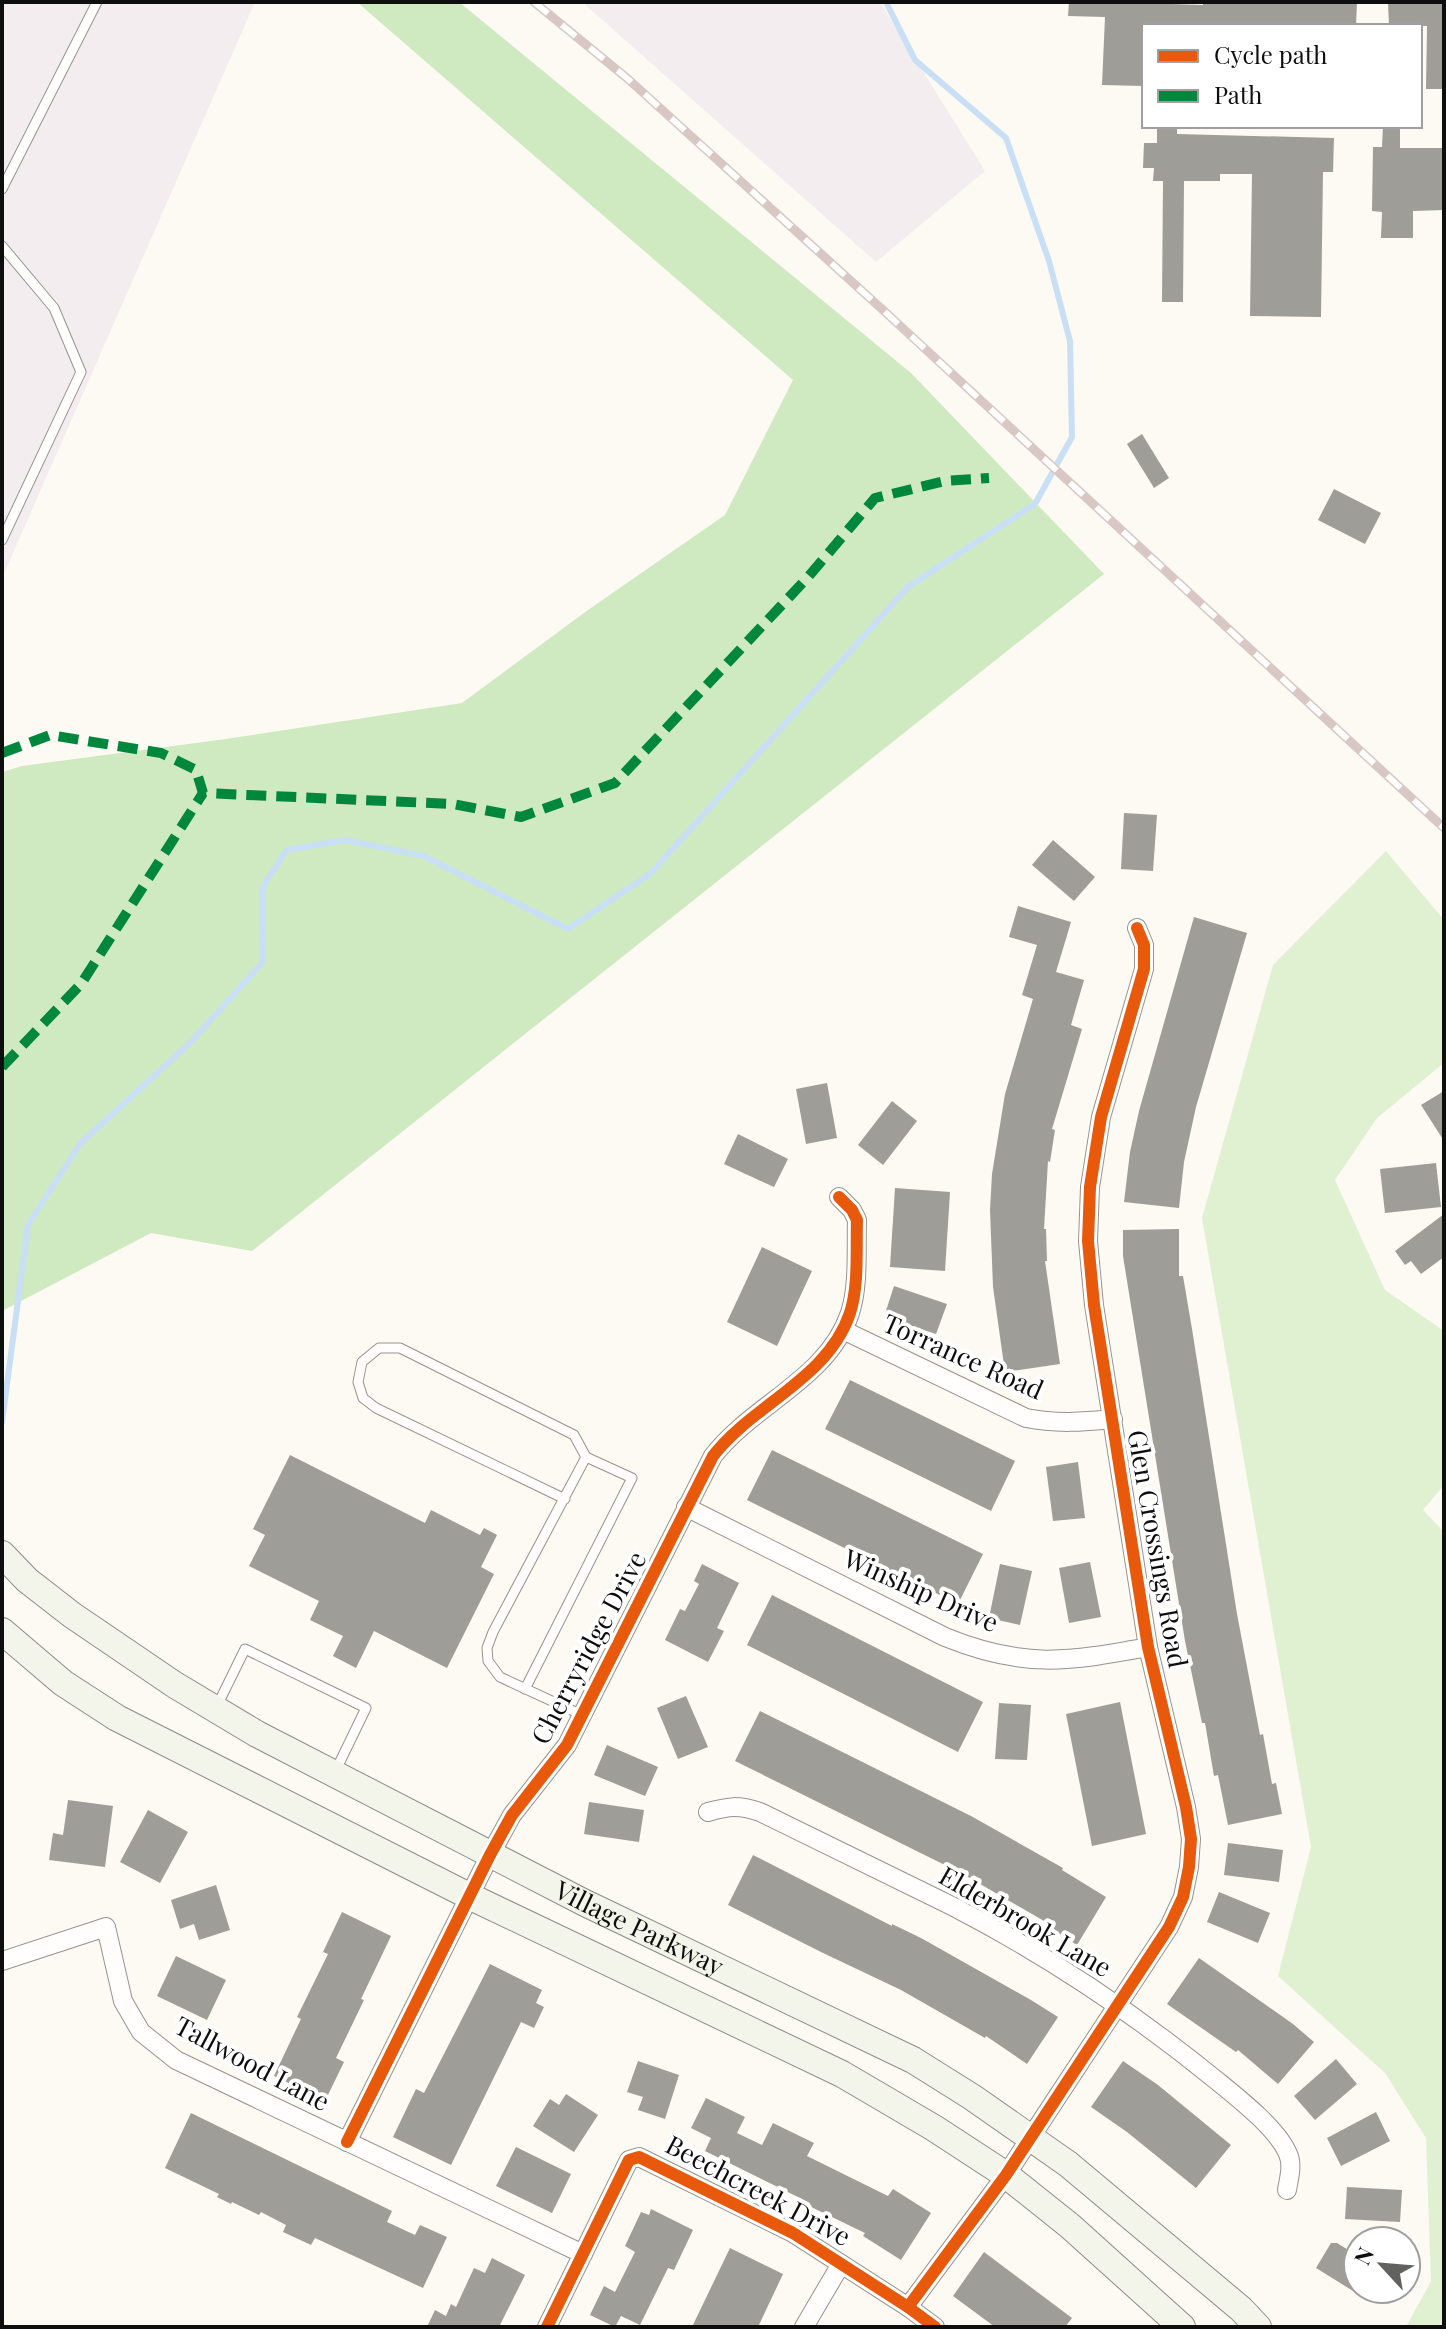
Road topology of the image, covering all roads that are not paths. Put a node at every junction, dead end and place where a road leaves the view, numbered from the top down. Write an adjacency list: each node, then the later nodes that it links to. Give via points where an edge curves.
1 (97, 2): 2 (lane)
2 (2, 189)
3 (2, 246): 4 (lane, via 54,308 81,372)
4 (2, 540)
5 (1137, 928): 8 (street, Glen Crossings Road, via 1144,945 1144,969 1101,1117 1090,1187 1088,1241)
6 (839, 1197): 7 (street, Cherryridge Drive, via 857,1220 854,1294)
7 (843, 1330): 8 (street, Torrance Road, via 1026,1418 1069,1423); 11 (street, Cherryridge Drive, via 814,1367 721,1445)
8 (1113, 1419): 14 (street, Glen Crossings Road)
9 (586, 1457): 10 (lane); 10 (lane, via 574,1435 400,1348 379,1348 362,1362 358,1382 363,1398 376,1408); 15 (lane, via 632,1478)
10 (565, 1499): 15 (lane, via 487,1648 488,1661 500,1677)
11 (686, 1507): 14 (street, Winship Drive, via 976,1650 1049,1661); 17 (street, Cherryridge Drive)
12 (2, 1554): 16 (main road, Village Parkway, via 27,1580 98,1633)
13 (2, 1631): 21 (main road, Village Parkway, via 63,1683 117,1718)
14 (1148, 1647): 23 (street, Glen Crossings Road, via 1186,1807 1189,1867 1169,1927)
15 (525, 1689): 17 (lane)
16 (216, 1709): 18 (main road, Village Parkway); 18 (lane, via 245,1649 366,1708)
17 (582, 1715): 20 (street, Cherryridge Drive)
18 (334, 1774): 20 (main road, Village Parkway)
19 (708, 1812): 23 (street, Elderbrook Lane, via 730,1806 760,1812 976,1919)
20 (490, 1855): 21 (street, Cherryridge Drive); 24 (main road, Village Parkway, via 913,2060)
21 (469, 1896): 25 (street, Cherryridge Drive); 26 (main road, Village Parkway, via 842,2074)
22 (2, 1961): 25 (street, Tallwood Lane, via 106,1927 123,2001 141,2032 176,2060)
23 (1117, 2006): 24 (street, Glen Crossings Road); 27 (street, Elderbrook Lane, via 1243,2102 1281,2141 1290,2156)
24 (1031, 2138): 26 (street, Glen Crossings Road); 35 (main road, Village Parkway)
25 (347, 2142): 28 (street, Tallwood Lane)
26 (1006, 2175): 30 (street, Glen Crossings Road); 34 (main road, Village Parkway)
27 (1287, 2190)
28 (583, 2254): 29 (street, Beechcreek Drive, via 629,2160 639,2157 793,2233); 31 (street, Beechcreek Drive)
29 (841, 2264): 30 (street, Beechcreek Drive); 32 (street)
30 (908, 2307): 33 (street, Beechcreek Drive)
31 (547, 2327)
32 (804, 2327)
33 (935, 2327)
34 (1182, 2327)
35 (1258, 2327)

